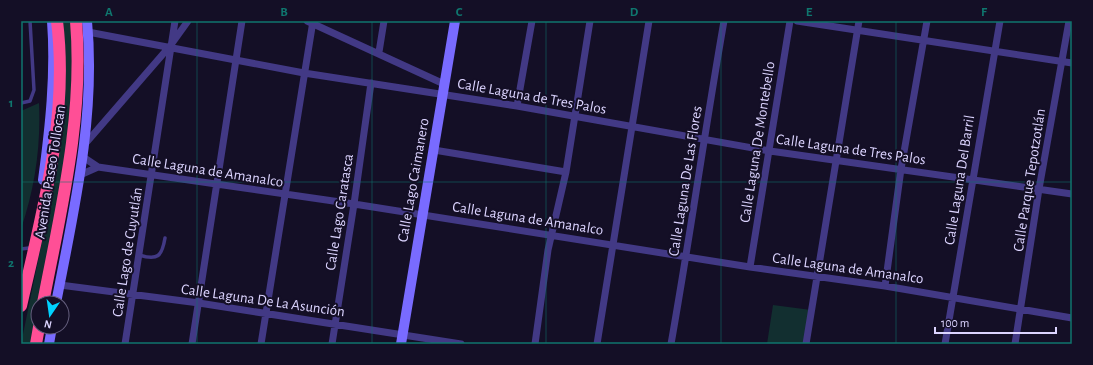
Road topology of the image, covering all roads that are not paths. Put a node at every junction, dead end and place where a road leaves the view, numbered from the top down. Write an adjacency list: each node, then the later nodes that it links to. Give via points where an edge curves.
1 (30, 21): 34 (lane, via 34,90 30,100)
2 (52, 21): 60 (main road, Avenida Paseo Tollocan, via 49,137 42,187)
3 (57, 21): 73 (highway, Avenida Paseo Tollocan, via 58,113 48,183)
4 (76, 21): 35 (highway, Avenida Paseo Tollocan)
5 (87, 21): 23 (main road, Avenida Paseo Tollocan)
6 (175, 21): 25 (street, Calle Lago de Cuyutlán)
7 (188, 21): 25 (street)
8 (242, 21): 28 (street)
9 (384, 21): 26 (street)
10 (455, 21): 33 (main road, Calle Lago Caimanero)
11 (532, 21): 36 (street)
12 (590, 21): 37 (street)
13 (648, 21): 38 (street)
14 (724, 21): 39 (street, Calle Laguna De Las Flores)
15 (790, 21): 42 (street, Calle Laguna De Montebello)
16 (797, 21): 22 (street)
17 (859, 21): 22 (street)
18 (927, 21): 24 (street)
19 (1000, 21): 27 (street, Calle Laguna Del Barril)
20 (1069, 21): 29 (street, Calle Parque Tepotzotlán)
21 (311, 22): 26 (street); 31 (street)
22 (858, 30): 24 (street); 44 (street)
23 (88, 32): 25 (street, Calle Laguna de Tres Palos); 35 (main road, Avenida Paseo Tollocan)
24 (923, 41): 27 (street); 46 (street)
25 (170, 46): 28 (street, Calle Laguna de Tres Palos); 40 (street); 48 (street, Calle Lago de Cuyutlán)
26 (379, 52): 33 (street)
27 (994, 52): 29 (street); 50 (street, Calle Laguna Del Barril)
28 (237, 61): 31 (street, Calle Laguna de Tres Palos); 51 (street)
29 (1062, 62): 30 (street); 52 (street, Calle Parque Tepotzotlán)
30 (1072, 63)
31 (304, 73): 32 (street, Calle Laguna de Tres Palos); 54 (street)
32 (371, 83): 33 (street, Calle Laguna de Tres Palos); 55 (street, Calle Lago Caratasca)
33 (444, 89): 36 (street, Calle Laguna de Tres Palos); 41 (main road, Calle Lago Caimanero)
34 (21, 102)
35 (82, 106): 40 (main road, Avenida Paseo Tollocan); 69 (highway, Avenida Paseo Tollocan)
36 (517, 106): 37 (street, Calle Laguna de Tres Palos)
37 (575, 116): 38 (street, Calle Laguna de Tres Palos); 47 (street)
38 (632, 126): 39 (street, Calle Laguna de Tres Palos); 59 (street)
39 (704, 138): 42 (street, Calle Laguna de Tres Palos); 62 (street, Calle Laguna De Las Flores)
40 (85, 144): 43 (main road, Avenida Paseo Tollocan)
41 (434, 150): 47 (street); 56 (main road, Calle Lago Caimanero)
42 (770, 151): 44 (street, Calle Laguna de Tres Palos); 63 (street, Calle Laguna De Montebello)
43 (83, 157): 45 (street, Calle Laguna de Amanalco); 49 (main road, Avenida Paseo Tollocan)
44 (835, 160): 46 (street, Calle Laguna de Tres Palos); 64 (street)
45 (98, 167): 48 (street, Calle Laguna de Amanalco); 49 (street)
46 (901, 169): 50 (street, Calle Laguna de Tres Palos); 67 (street)
47 (566, 172): 57 (street)
48 (153, 174): 51 (street, Calle Laguna de Amanalco); 61 (street, Calle Lago de Cuyutlán)
49 (80, 175): 66 (main road, Avenida Paseo Tollocan)
50 (972, 179): 52 (street, Calle Laguna de Tres Palos); 71 (street, Calle Laguna Del Barril)
51 (218, 184): 54 (street, Calle Laguna de Amanalco); 72 (street)
52 (1039, 189): 53 (street, Calle Laguna de Tres Palos); 74 (street, Calle Parque Tepotzotlán)
53 (1072, 194)
54 (285, 195): 55 (street, Calle Laguna de Amanalco); 75 (street)
55 (354, 204): 56 (street, Calle Laguna de Amanalco); 77 (street, Calle Lago Caratasca)
56 (422, 215): 57 (street, Calle Laguna de Amanalco); 78 (main road, Calle Lago Caimanero)
57 (552, 235): 59 (street, Calle Laguna de Amanalco); 84 (street)
58 (165, 238): 61 (lane, via 164,248 157,256 153,258)
59 (614, 244): 62 (street, Calle Laguna de Amanalco); 85 (street)
60 (25, 248): 65 (main road, Avenida Paseo Tollocan)
61 (139, 255): 68 (street, Calle Lago de Cuyutlán)
62 (687, 257): 63 (street, Calle Laguna de Amanalco); 86 (street, Calle Laguna De Las Flores)
63 (750, 267): 64 (street, Calle Laguna de Amanalco)
64 (817, 277): 67 (street, Calle Laguna de Amanalco); 87 (street)
65 (21, 282)
66 (60, 285): 68 (street, Calle Laguna De La Asunción); 70 (main road, Avenida Paseo Tollocan)
67 (885, 286): 71 (street, Calle Laguna de Amanalco)
68 (133, 294): 72 (street, Calle Laguna De La Asunción); 79 (street, Calle Lago de Cuyutlán)
69 (46, 295)
70 (58, 295)
71 (953, 298): 74 (street, Calle Laguna de Amanalco); 88 (street, Calle Laguna Del Barril)
72 (199, 303): 75 (street, Calle Laguna De La Asunción); 80 (street)
73 (21, 306)
74 (1021, 310): 76 (street, Calle Laguna de Amanalco); 89 (street, Calle Parque Tepotzotlán)
75 (265, 314): 77 (street, Calle Laguna De La Asunción); 81 (street)
76 (1072, 318)
77 (335, 324): 78 (street, Calle Laguna De La Asunción); 82 (street, Calle Lago Caratasca)
78 (402, 339): 83 (street, Calle Laguna De La Asunción)
79 (125, 344)
80 (192, 344)
81 (261, 344)
82 (332, 344)
83 (461, 344)
84 (535, 344)
85 (597, 344)
86 (671, 344)
87 (806, 344)
88 (945, 344)
89 (1015, 344)

